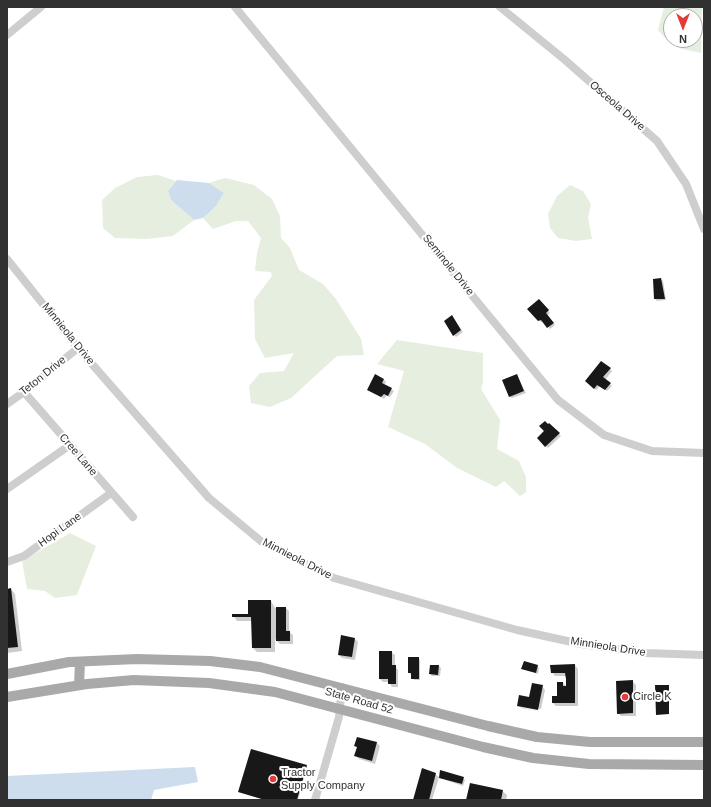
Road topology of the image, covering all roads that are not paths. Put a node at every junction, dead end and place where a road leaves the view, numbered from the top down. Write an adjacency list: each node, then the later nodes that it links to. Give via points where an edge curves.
1 (41, 7): 4 (street)
2 (235, 7): 11 (street, Seminole Drive, via 558,400 604,435 652,451)
3 (500, 7): 5 (street, Osceola Drive, via 565,60 656,141 686,184)
4 (7, 35)
5 (704, 229)
6 (7, 259): 7 (street, Minnieola Drive)
7 (78, 348): 8 (street, Teton Drive); 16 (street, Minnieola Drive, via 208,498 262,542 334,578 517,630 582,644 645,653)
8 (24, 392): 9 (street, Teton Drive); 10 (street, Cree Lane)
9 (7, 404)
10 (70, 445): 12 (street); 13 (street, Cree Lane)
11 (704, 453)
12 (7, 489)
13 (111, 493): 14 (street, Cree Lane); 15 (street, Hopi Lane, via 24,556)
14 (133, 517)
15 (7, 562)
16 (704, 655)
17 (80, 662): 18 (main road, State Road 52); 19 (main road); 20 (main road, State Road 52, via 136,659 210,661 260,667)
18 (7, 674)
19 (79, 685): 21 (main road, State Road 52); 22 (main road, State Road 52, via 134,680 209,683 275,692)
20 (342, 687): 22 (street); 23 (main road, State Road 52, via 537,737 590,742)
21 (7, 697)
22 (341, 709): 24 (main road, State Road 52, via 533,758 589,764); 25 (street)
23 (704, 742)
24 (704, 765)
25 (315, 800)

